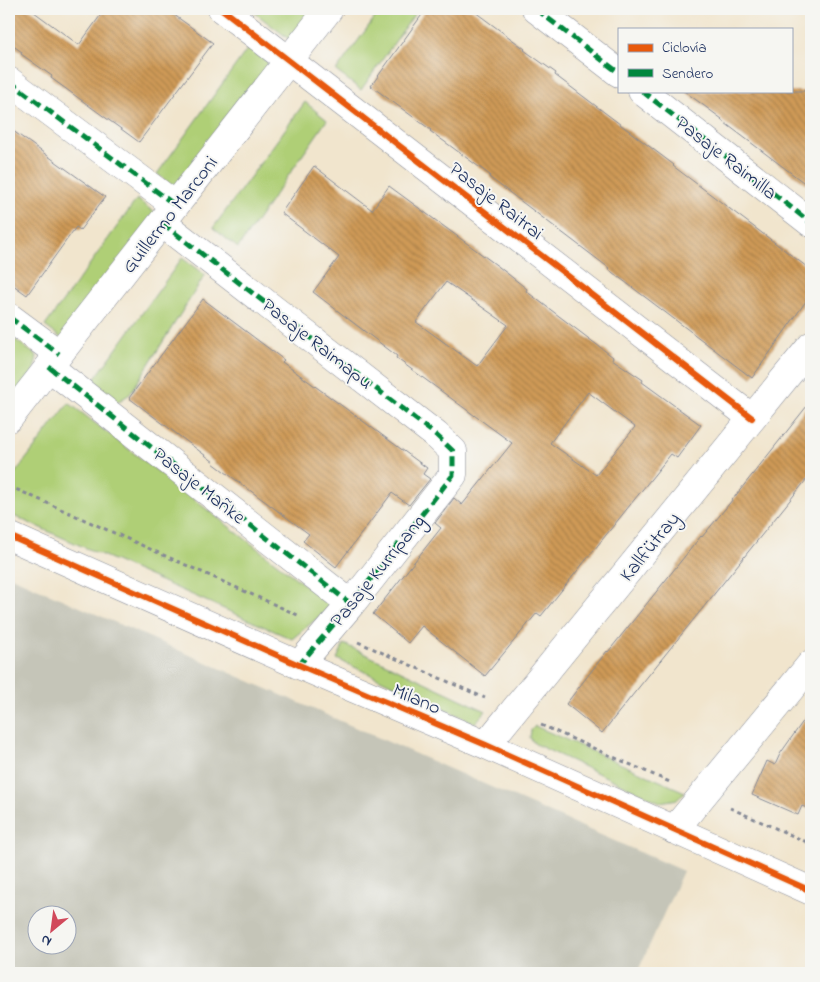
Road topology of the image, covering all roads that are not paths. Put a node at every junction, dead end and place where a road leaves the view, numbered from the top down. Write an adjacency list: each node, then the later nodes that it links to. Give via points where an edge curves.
1 (222, 9): 4 (street, Pasaje Raitrai)
2 (329, 9): 4 (street, Guillermo Marconi)
3 (536, 9): 5 (street)
4 (289, 60): 8 (street, Guillermo Marconi); 14 (street, Pasaje Raitrai)
5 (618, 72)
6 (9, 81): 8 (street, Pasaje Raimapu)
7 (643, 92): 9 (street, Pasaje Raimilla)
8 (169, 214): 12 (street, Guillermo Marconi); 15 (street, Pasaje Raimapu, via 436,435 452,450)
9 (811, 223)
10 (9, 317): 12 (street, Pasaje Mañke)
11 (811, 346): 14 (street, Kallfütray)
12 (54, 361): 13 (street, Guillermo Marconi); 17 (street, Pasaje Mañke)
13 (9, 418)
14 (752, 418): 20 (street, Kallfütray)
15 (453, 475): 17 (street, Pasaje Kurripang)
16 (9, 536): 19 (street, Milano)
17 (351, 604): 19 (street, Pasaje Kurripang)
18 (811, 664): 21 (street)
19 (298, 665): 20 (street, Milano)
20 (486, 746): 21 (street, Milano)
21 (674, 830): 22 (street, Milano)
22 (811, 892)

